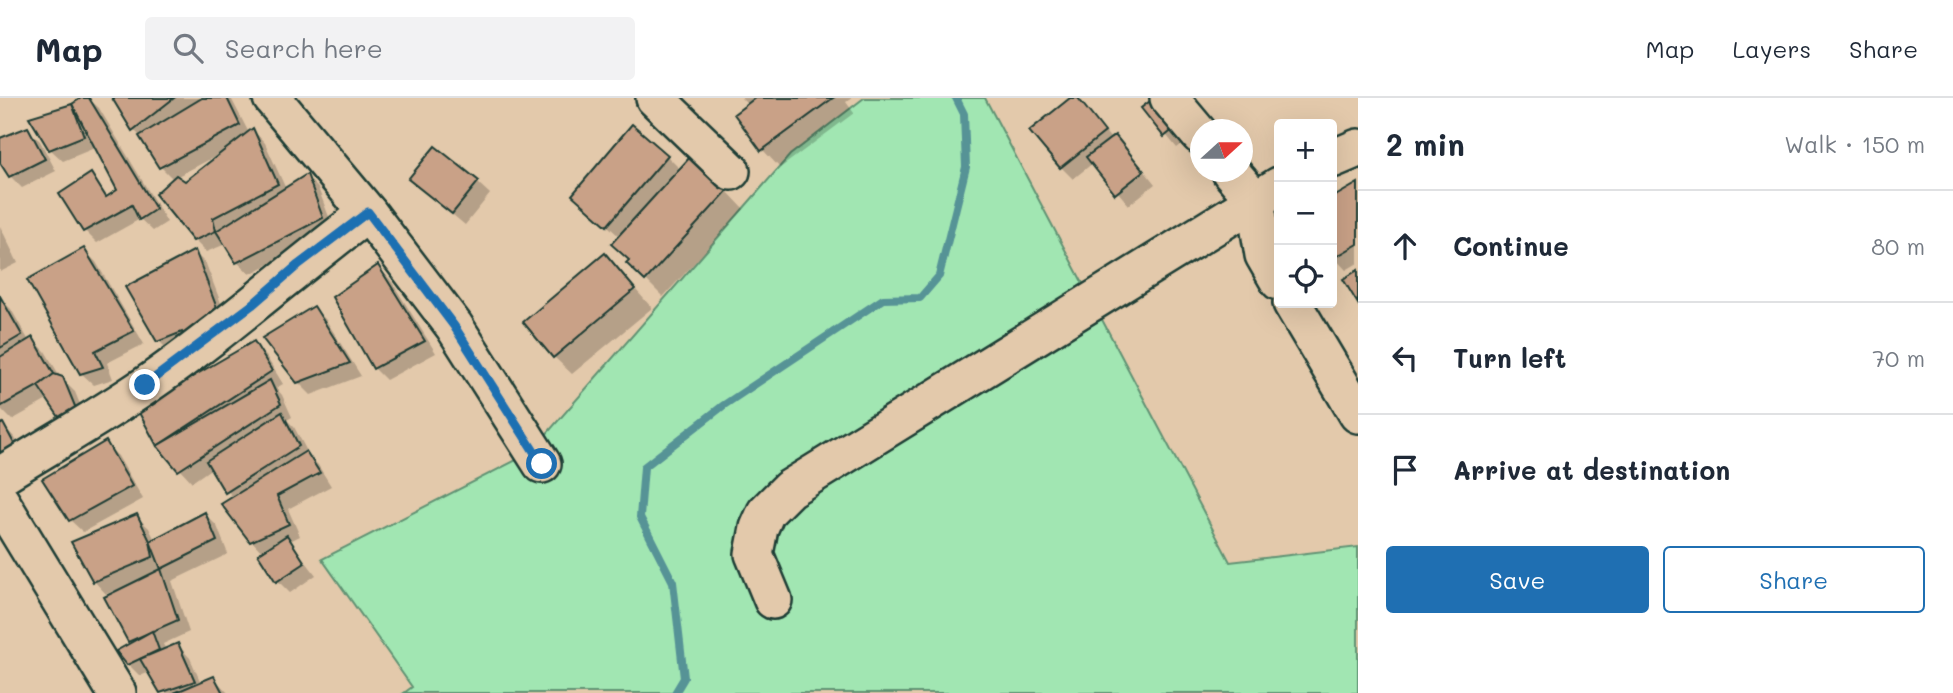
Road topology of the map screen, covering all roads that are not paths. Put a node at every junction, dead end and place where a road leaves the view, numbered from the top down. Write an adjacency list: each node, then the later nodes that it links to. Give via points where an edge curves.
1 (272, 98): 10 (street)
2 (655, 98): 7 (street)
3 (1169, 98): 4 (street)
4 (1190, 123)
5 (1358, 148): 6 (street)
6 (1337, 157)
7 (731, 170)
8 (1248, 182): 9 (street)
9 (1267, 193): 11 (street, via 1264,255); 17 (street, via 789,489 766,512 754,554)
10 (368, 212): 14 (street, via 454,326); 15 (street, via 145,385)
11 (1274, 272)
12 (1295, 308): 13 (street)
13 (1358, 414)
14 (542, 464)
15 (0, 475)
16 (0, 501): 18 (street)
17 (774, 600)
18 (117, 693)

